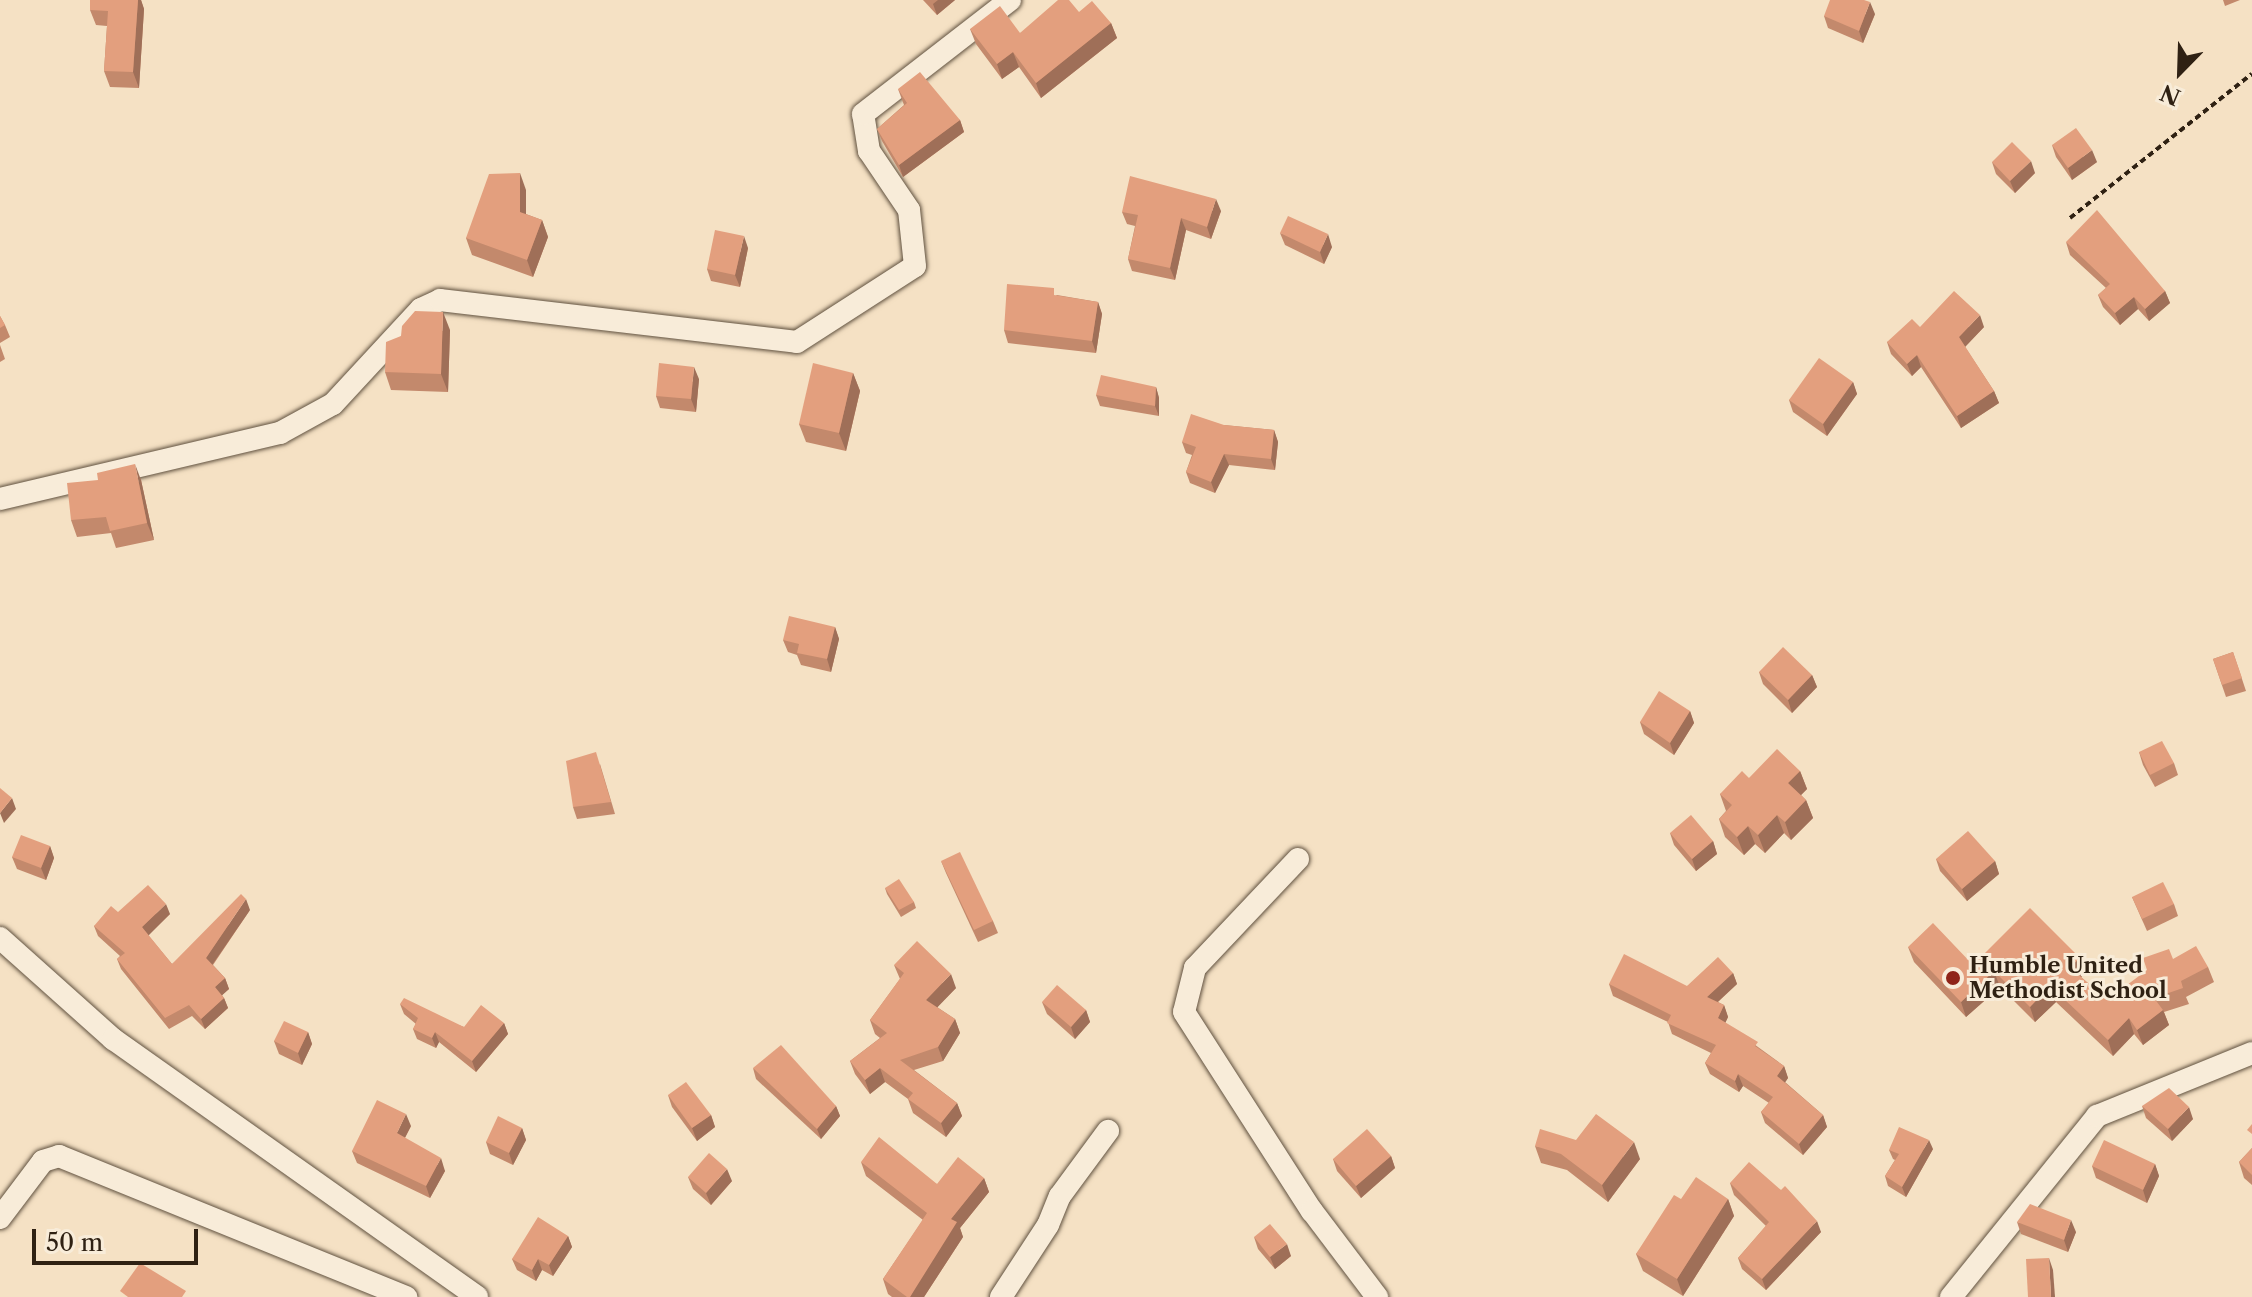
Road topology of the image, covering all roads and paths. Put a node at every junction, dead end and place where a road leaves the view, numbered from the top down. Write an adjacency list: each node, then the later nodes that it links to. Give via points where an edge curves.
1 (1010, 0): 4 (street, via 863,114 869,151 909,210 915,266 797,342 440,300 421,309 333,404 280,433)
2 (2252, 74): 3 (path)
3 (2070, 218)
4 (0, 499)
5 (1298, 859): 13 (street, via 1195,968 1184,1012 1312,1211)
6 (0, 938): 11 (street, via 113,1039)
7 (2252, 1053): 14 (street, via 2097,1116)
8 (1108, 1131): 12 (street, via 1060,1196 1048,1225)
9 (0, 1218): 10 (street, via 43,1161 59,1156)
10 (406, 1297)
11 (477, 1297)
12 (1001, 1297)
13 (1377, 1297)
14 (1951, 1297)

